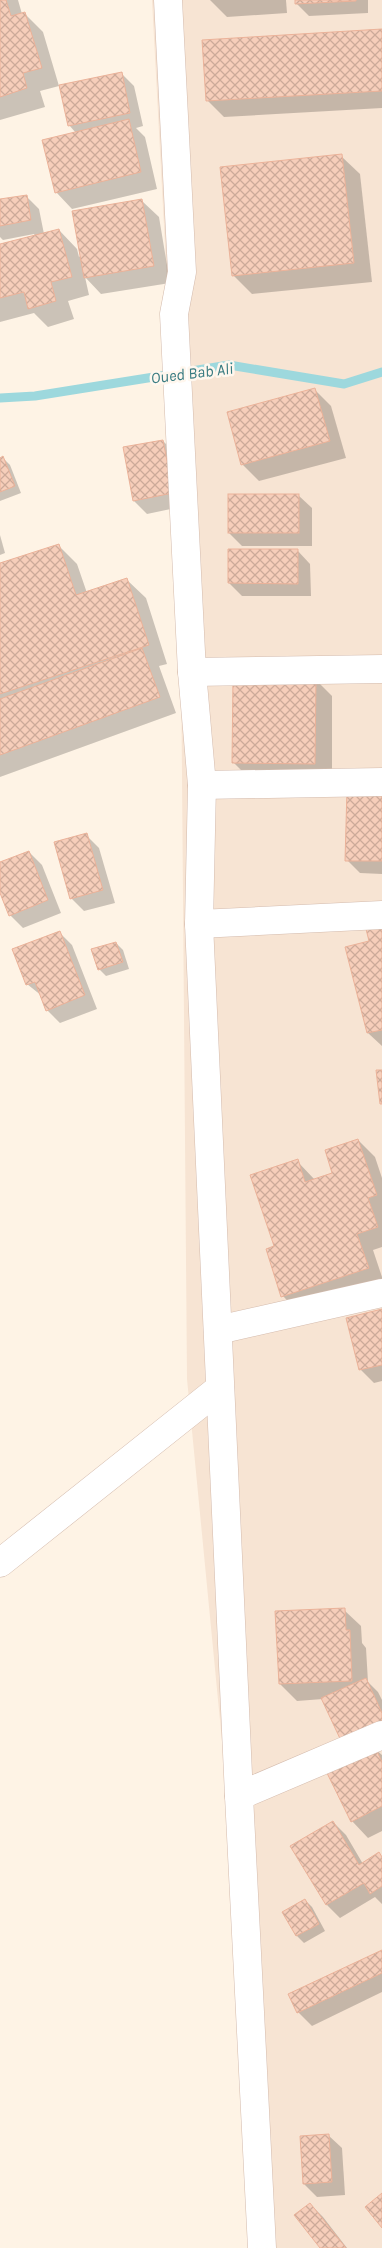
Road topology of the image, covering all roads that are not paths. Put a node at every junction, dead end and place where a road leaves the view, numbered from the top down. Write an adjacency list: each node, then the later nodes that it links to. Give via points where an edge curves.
1 (168, 0): 3 (street, via 182,272 174,314)
2 (382, 669): 3 (street)
3 (192, 672): 5 (street)
4 (382, 782): 5 (street)
5 (202, 785): 7 (street)
6 (382, 915): 7 (street)
7 (199, 924): 9 (street)
8 (382, 1293): 9 (street)
9 (218, 1330): 10 (street)
10 (220, 1388): 11 (street); 13 (street)
11 (0, 1563)
12 (382, 1735): 13 (street)
13 (239, 1796): 14 (street)
14 (262, 2248)

